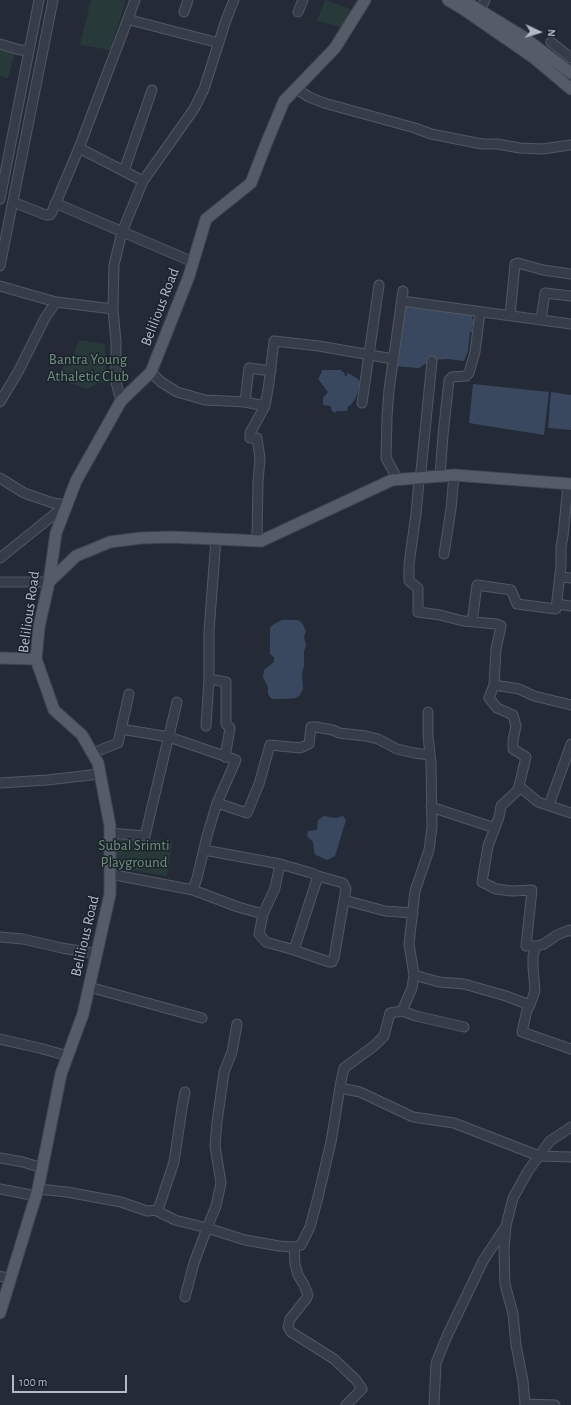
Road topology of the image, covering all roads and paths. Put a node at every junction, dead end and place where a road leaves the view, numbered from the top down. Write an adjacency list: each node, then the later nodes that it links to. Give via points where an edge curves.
1 (39, 0): 18 (street)
2 (53, 0): 25 (street)
3 (135, 0): 14 (street)
4 (188, 0): 12 (street)
5 (234, 0): 16 (street)
6 (303, 0): 13 (street)
7 (365, 0): 21 (main road, Belilious Road, via 335,48)
8 (448, 0): 22 (main road, via 534,58)
9 (463, 0): 11 (main road)
10 (485, 0): 11 (street)
11 (480, 11): 20 (main road, via 522,36)
12 (184, 12)
13 (298, 12)
14 (128, 18): 16 (street); 27 (street)
15 (551, 42): 19 (street)
16 (219, 43): 29 (street, via 204,89 194,109)
17 (0, 44): 18 (street)
18 (29, 50): 24 (street)
19 (571, 58)
20 (571, 74)
21 (295, 88): 26 (street, via 324,103 431,134 520,148 542,149); 36 (main road, Belilious Road, via 284,101 251,183 206,219)
22 (571, 89)
23 (152, 90): 28 (street)
24 (21, 92): 25 (street); 30 (street)
25 (34, 94): 32 (street)
26 (571, 145)
27 (79, 148): 28 (street); 33 (street)
28 (124, 171): 29 (street)
29 (143, 181): 34 (street)
30 (1, 187): 31 (street)
31 (0, 199)
32 (13, 202): 33 (street, via 46,215 50,215); 35 (street)
33 (55, 203): 34 (street)
34 (122, 232): 36 (street); 45 (street, via 114,265)
35 (2, 250): 37 (street)
36 (194, 262): 54 (main road, Belilious Road)
37 (0, 266)
38 (571, 274): 47 (street, via 515,264)
39 (379, 285): 50 (street)
40 (0, 286): 44 (street)
41 (403, 291): 43 (street)
42 (571, 296): 48 (street, via 545,293)
43 (402, 301): 46 (street); 51 (street)
44 (56, 302): 45 (street); 56 (street)
45 (112, 310): 55 (street, via 116,342 116,382)
46 (480, 312): 47 (street); 61 (street, via 475,352 469,373 449,380)
47 (510, 316): 48 (street)
48 (541, 320): 49 (street)
49 (571, 324)
50 (370, 354): 51 (street); 53 (street, via 274,341); 58 (street)
51 (393, 359): 64 (street, via 386,458)
52 (432, 361): 62 (street)
53 (271, 371): 57 (street, via 249,368); 59 (street)
54 (151, 372): 55 (main road, Belilious Road); 57 (street, via 177,392 205,400)
55 (121, 401): 66 (main road, Belilious Road, via 76,481)
56 (0, 402)
57 (246, 402): 59 (street)
58 (362, 403)
59 (264, 406): 68 (street, via 250,433 250,438 257,438 260,458)
60 (454, 475): 61 (main road); 65 (main road); 69 (street)
61 (440, 476): 62 (main road)
62 (424, 477): 64 (main road); 77 (street, via 419,481 409,564 410,581 418,588 418,612)
63 (0, 478): 66 (street, via 24,493)
64 (398, 480): 68 (main road, via 392,480 261,541)
65 (570, 484): 71 (street, via 561,547)
66 (66, 505): 70 (street); 74 (main road, Belilious Road, via 56,533)
67 (216, 539): 68 (main road); 74 (main road, via 141,538 110,542 76,556); 80 (street, via 209,631)
68 (256, 540)
69 (444, 554)
70 (0, 558)
71 (560, 577): 72 (street); 75 (street)
72 (571, 578)
73 (0, 582): 74 (street)
74 (49, 582): 79 (main road, Belilious Road, via 39,627)
75 (557, 604): 76 (street); 77 (street, via 556,609 517,604 511,590 477,585)
76 (571, 606)
77 (472, 622): 81 (street, via 501,626 496,649)
78 (0, 658): 79 (main road)
79 (36, 659): 90 (main road, Belilious Road, via 54,710 82,735)
80 (209, 678): 86 (street); 92 (street, via 226,682 226,724 230,728)
81 (494, 685): 84 (street, via 519,689 534,696); 95 (street, via 489,698 497,708 513,715 516,726 513,749 526,757)
82 (129, 694): 87 (street)
83 (177, 702): 88 (street)
84 (571, 705)
85 (428, 712): 91 (street)
86 (206, 726)
87 (121, 729): 88 (street); 90 (street, via 118,743)
88 (169, 737): 92 (street); 101 (street, via 145,836)
89 (571, 744): 97 (street)
90 (93, 753): 93 (main road, Belilious Road)
91 (430, 755): 96 (street, via 397,749 366,736 339,734 334,730 311,727 309,744 300,748 270,745 259,784 247,813); 98 (street)
92 (225, 756): 96 (street, via 236,760)
93 (100, 774): 94 (street); 101 (main road, Belilious Road)
94 (0, 783)
95 (519, 786): 97 (street, via 538,802); 100 (street, via 501,806)
96 (217, 802): 102 (street)
97 (549, 805): 99 (street)
98 (431, 807): 100 (street); 108 (street, via 429,850 415,890)
99 (571, 812)
100 (495, 828): 112 (street, via 488,846 482,882 496,889 532,890 526,946)
101 (110, 833): 104 (main road, Belilious Road)
102 (204, 850): 103 (street); 106 (street)
103 (280, 864): 105 (street); 109 (street, via 275,888)
104 (110, 874): 106 (street); 114 (main road, Belilious Road, via 110,894)
105 (318, 876): 107 (street, via 343,883 346,889); 113 (street)
106 (193, 890): 109 (street)
107 (344, 900): 108 (street, via 385,911); 113 (street, via 332,962)
108 (413, 913): 115 (street, via 409,944)
109 (263, 914): 113 (street, via 259,934 266,942)
110 (571, 931): 112 (street)
111 (0, 937): 114 (street, via 23,939)
112 (536, 946): 117 (street, via 533,956 535,991)
113 (294, 950)
114 (97, 954): 116 (main road, Belilious Road)
115 (414, 975): 117 (street, via 478,988); 118 (street, via 412,988)
116 (89, 987): 119 (street); 124 (main road, Belilious Road, via 83,1014)
117 (530, 1005): 123 (street, via 522,1032)
118 (402, 1011): 121 (street); 125 (street, via 390,1014 384,1036 344,1068)
119 (202, 1018)
120 (237, 1024): 136 (street, via 232,1052 224,1072 217,1122 215,1146 221,1183 216,1206)
121 (464, 1027)
122 (0, 1039): 124 (street)
123 (571, 1049)
124 (68, 1056): 131 (main road, Belilious Road, via 61,1074)
125 (340, 1088): 128 (street, via 360,1092 413,1117 454,1123); 137 (street, via 331,1142 310,1227 301,1245)
126 (185, 1092): 134 (street, via 174,1162 158,1210)
127 (571, 1127): 128 (street, via 550,1141)
128 (539, 1156): 129 (street); 135 (street, via 513,1198)
129 (571, 1157)
130 (0, 1158): 131 (street)
131 (42, 1168): 133 (main road, Belilious Road)
132 (0, 1189): 133 (street)
133 (37, 1193): 134 (street, via 67,1192 122,1202 147,1211); 138 (main road, Belilious Road)
134 (155, 1210): 136 (street, via 175,1220)
135 (506, 1226): 141 (street, via 505,1284 513,1314); 143 (street, via 483,1261 446,1336 436,1363)
136 (207, 1228): 137 (street, via 245,1240); 139 (street)
137 (294, 1247): 142 (street, via 298,1275 308,1295 290,1319 288,1327 291,1332 334,1359 356,1380 362,1389)
138 (5, 1278): 140 (main road, Belilious Road)
139 (185, 1297)
140 (0, 1313)
141 (525, 1404): 144 (street)
142 (346, 1405)
143 (434, 1405)
144 (555, 1405)

